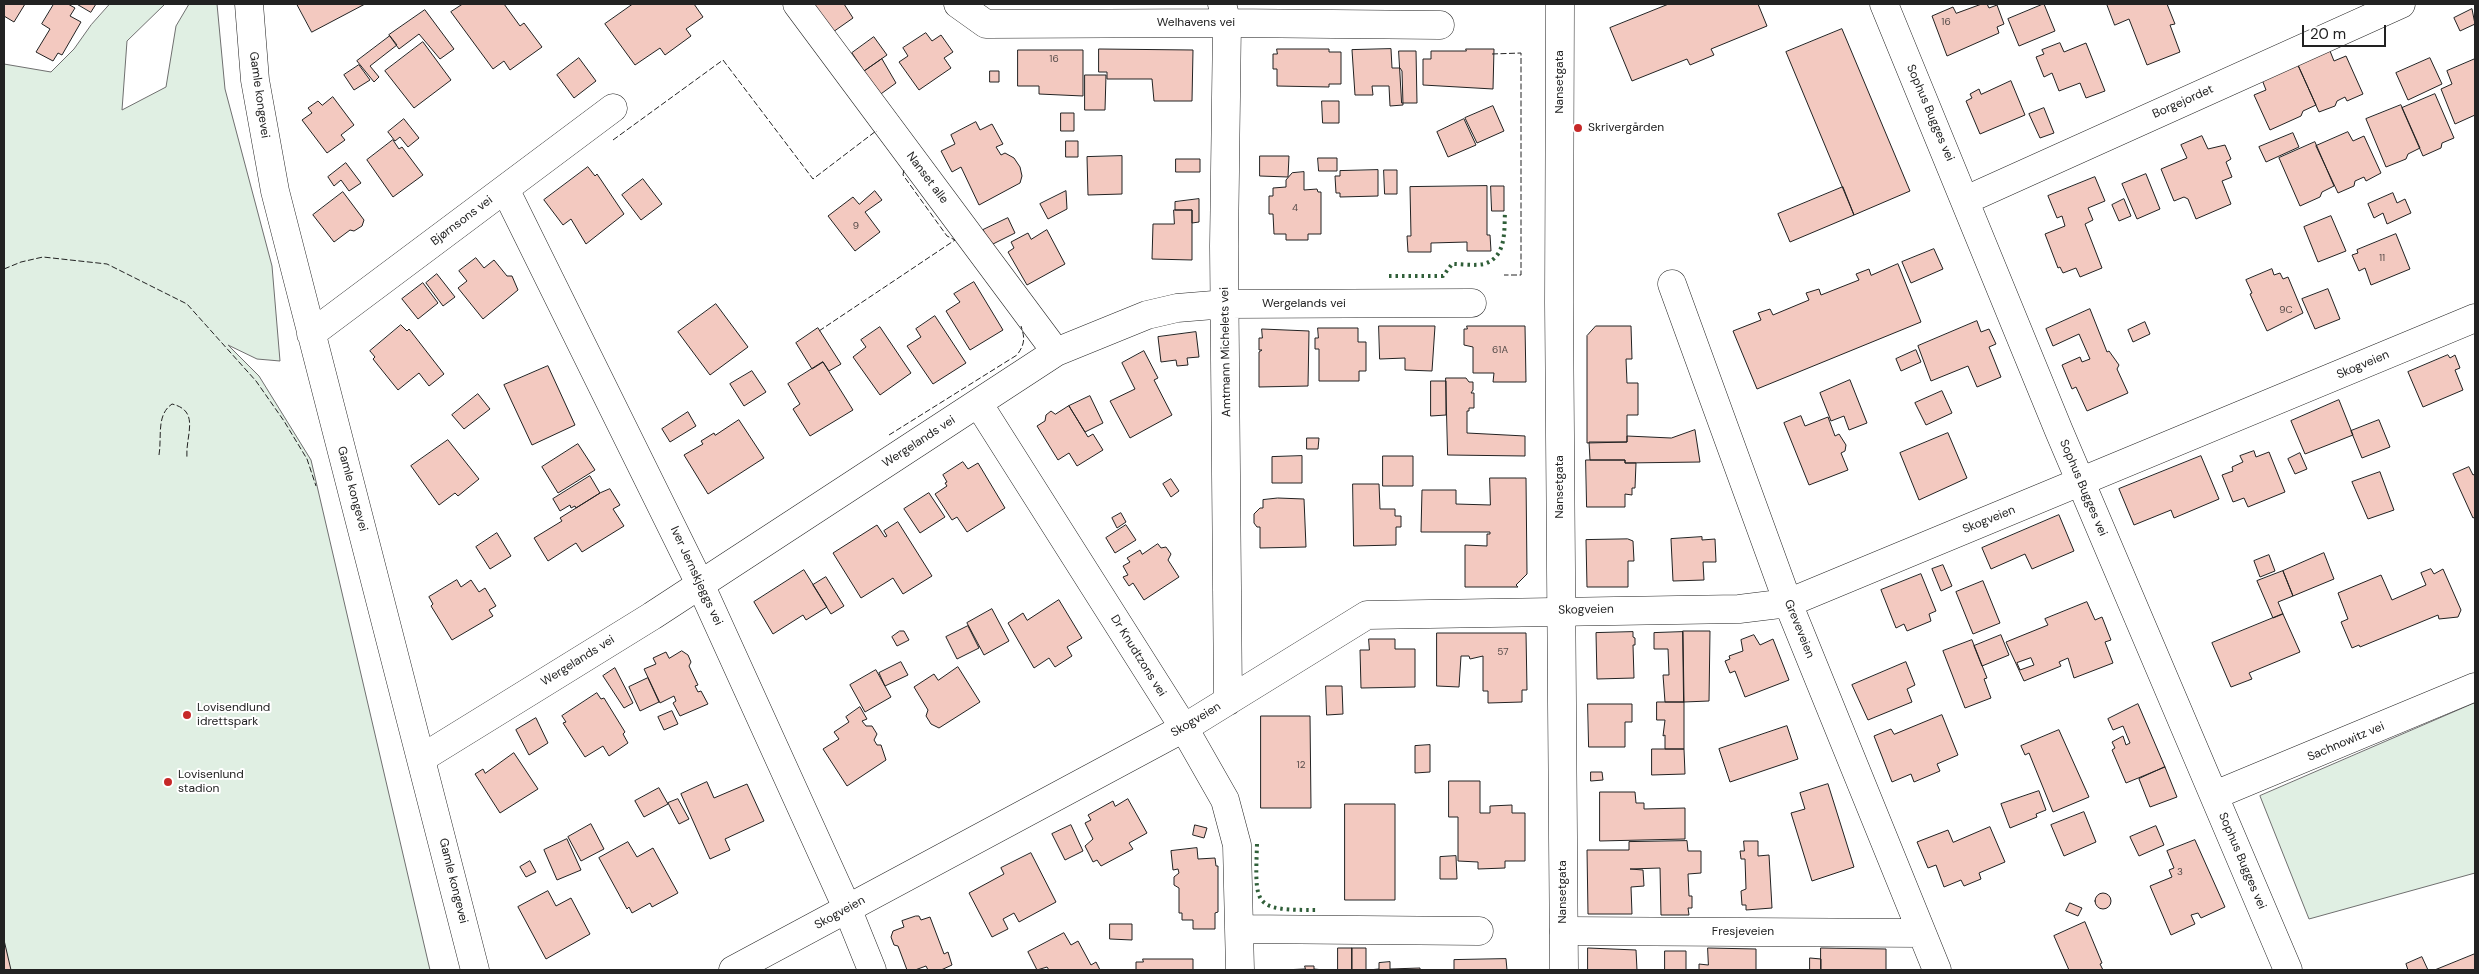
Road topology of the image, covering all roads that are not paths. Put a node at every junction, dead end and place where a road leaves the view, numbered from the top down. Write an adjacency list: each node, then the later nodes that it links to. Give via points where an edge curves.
1 (249, 4): 16 (street, Gamle kongevei, via 255,80 264,137)
2 (797, 4): 17 (street, Nanset alle)
3 (958, 4): 7 (street, Welhavens vei, via 986,24)
4 (1560, 4): 22 (street, Nansetgata)
5 (1884, 4): 11 (street, Sophus Bugges vei)
6 (2401, 4): 11 (street, Borgejordet)
7 (1224, 13): 8 (street, Welhavens vei); 14 (street, Amtmann Michelets vei)
8 (1440, 26)
9 (613, 108): 10 (street, Bjørnsons vei)
10 (505, 189): 16 (street, Bjørnsons vei); 20 (street, Iver Jernskjeggs vei)
11 (1966, 200): 19 (street, Sophus Bugges vei)
12 (1672, 284): 21 (street, Greveveien)
13 (1472, 303): 14 (street, Wergelands vei)
14 (1226, 304): 17 (street, Wergelands vei, via 1177,308 1147,316); 24 (street, Amtmann Michelets vei)
15 (2475, 318): 19 (street, Skogveien)
16 (311, 334): 26 (street, Gamle kongevei)
17 (1056, 352): 18 (street, Wergelands vei)
18 (978, 403): 20 (street, Wergelands vei); 25 (street, Dr Knudtzons vei)
19 (2081, 483): 21 (street, Skogveien); 27 (street, Sophus Bugges vei)
20 (700, 584): 26 (street, Wergelands vei); 28 (street, Iver Jernskjeggs vei)
21 (1788, 603): 22 (street, Skogveien, via 1739,609); 32 (street, Greveveien)
22 (1561, 610): 24 (street, Skogveien, via 1367,615); 31 (street, Nansetgata)
23 (2475, 687): 27 (street, Sachnowitz vei)
24 (1228, 701): 25 (street, Skogveien)
25 (1184, 728): 28 (street, Skogveien); 29 (street, Dr Knudtzons vei, via 1214,778 1232,821 1237,845)
26 (422, 758): 33 (street, Gamle kongevei)
27 (2215, 795): 39 (street, Sophus Bugges vei)
28 (847, 908): 34 (street, Skogveien); 35 (street, Iver Jernskjeggs vei)
29 (1240, 929): 30 (street); 36 (street, Dr Knudtzons vei)
30 (1479, 931)
31 (1564, 932): 32 (street, Fresjeveien); 37 (street, Nansetgata)
32 (1922, 933): 38 (street, Greveveien)
33 (475, 970)
34 (733, 970)
35 (872, 970)
36 (1240, 970)
37 (1564, 970)
38 (1937, 970)
39 (2288, 970)

